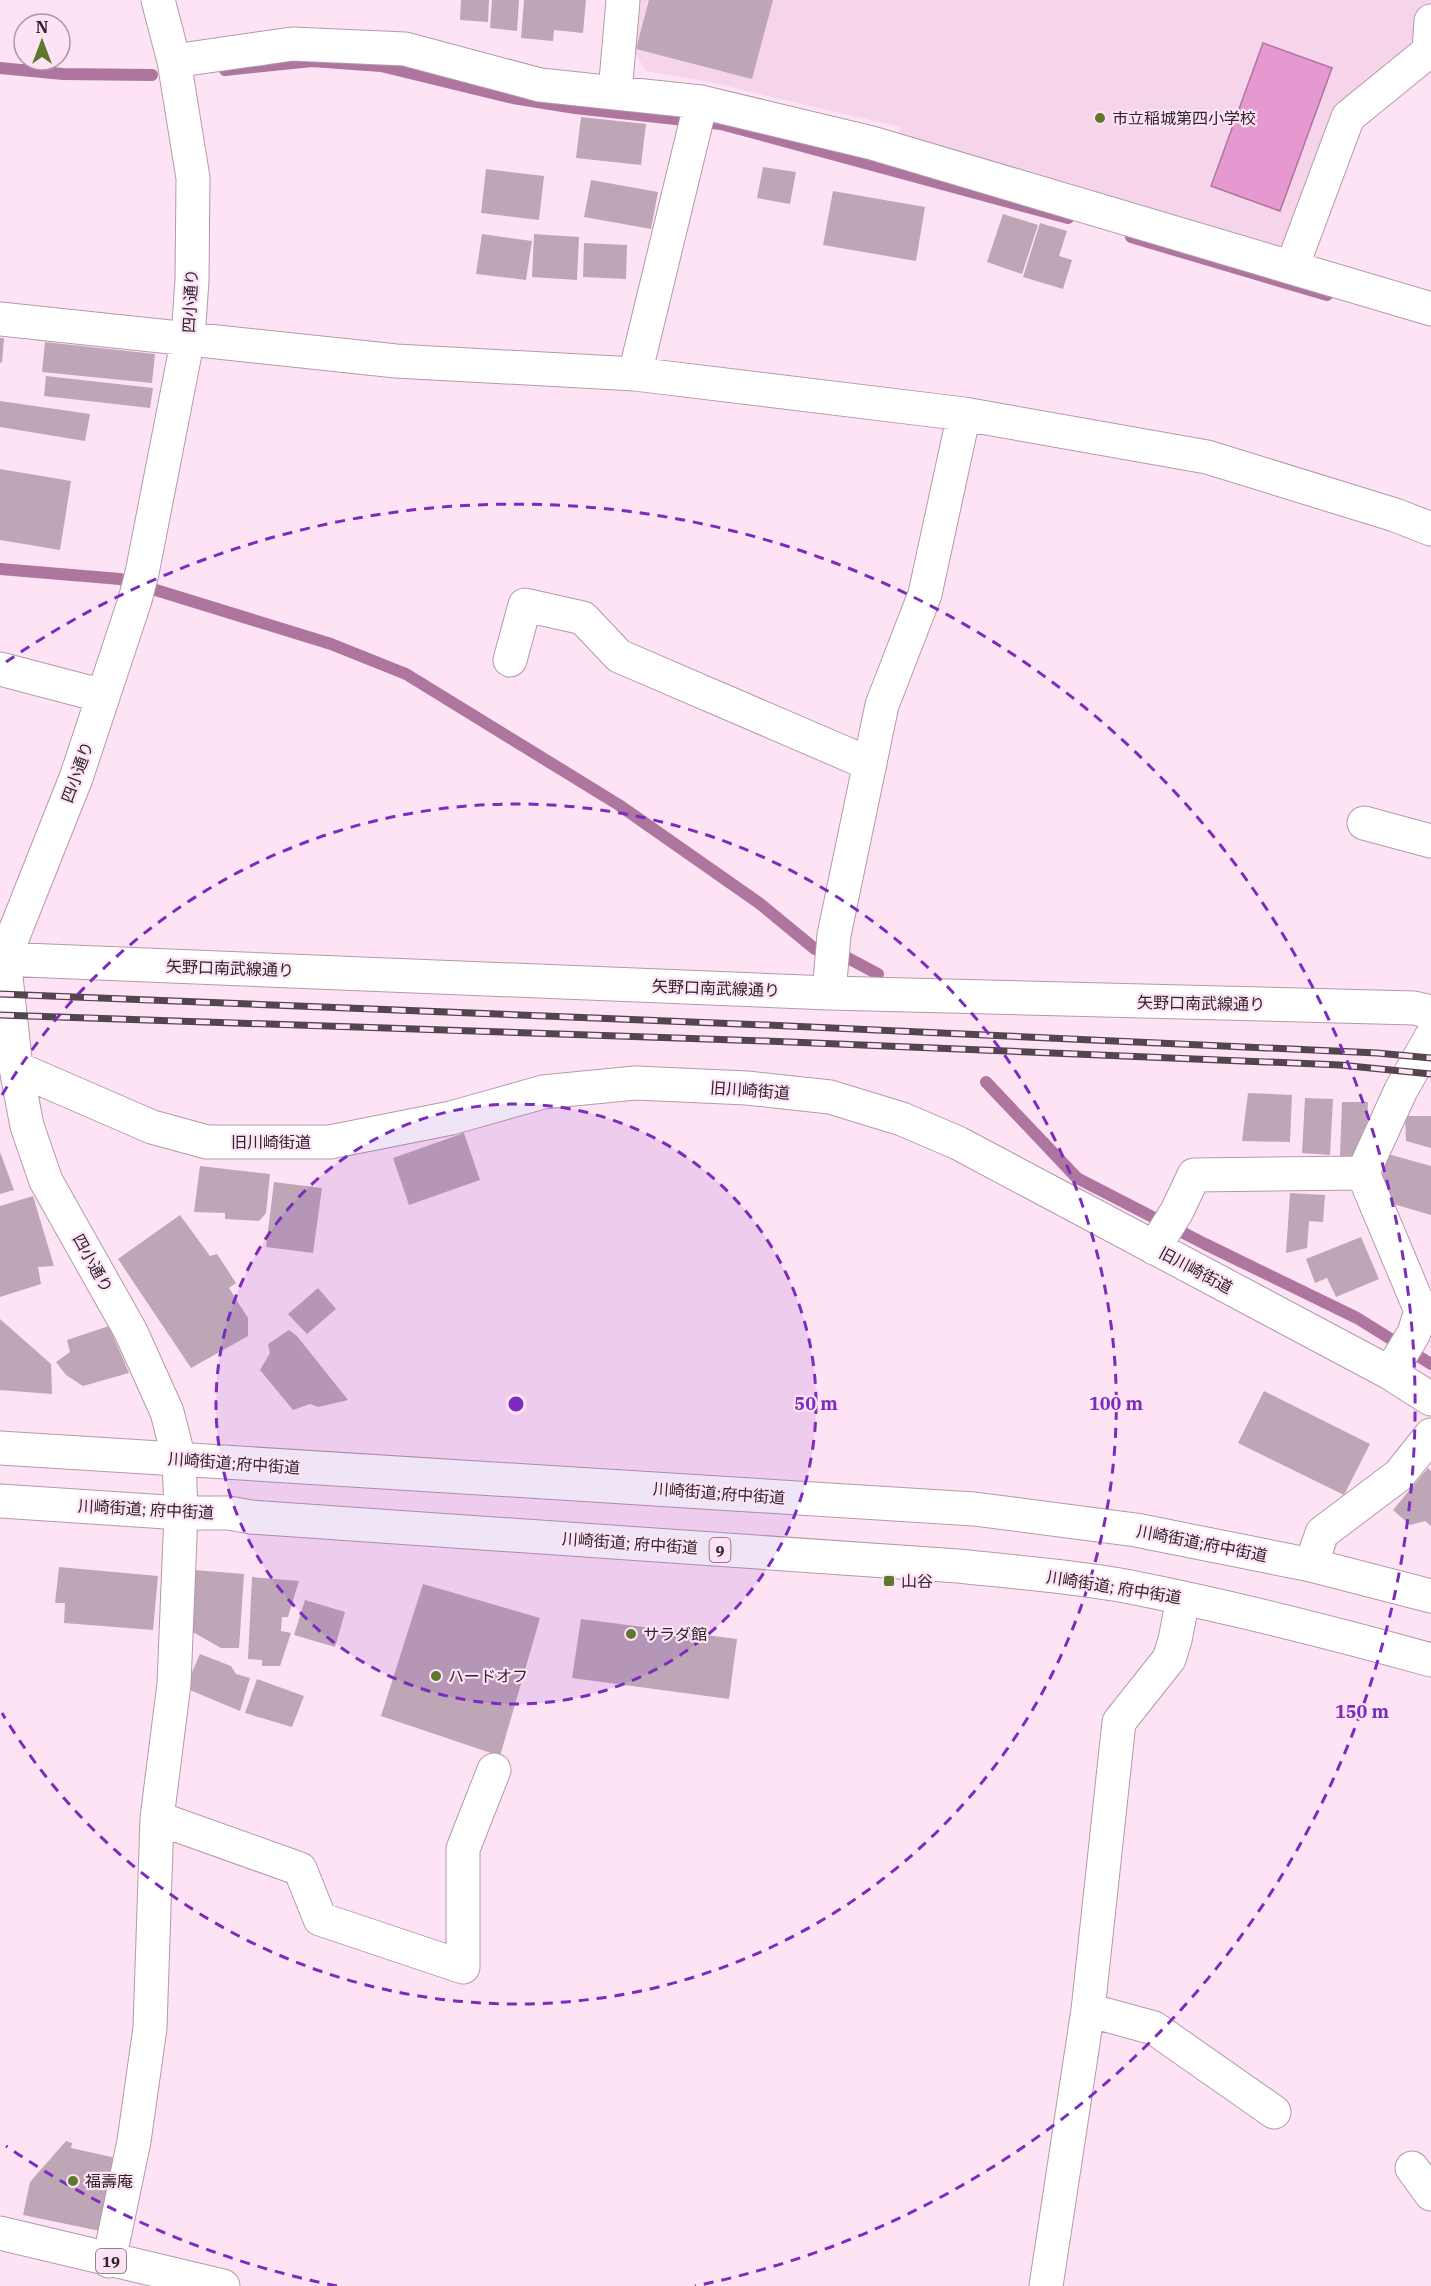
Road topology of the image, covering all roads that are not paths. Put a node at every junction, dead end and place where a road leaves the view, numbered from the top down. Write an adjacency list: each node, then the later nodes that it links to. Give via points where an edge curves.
1 (158, 0): 4 (street, 四小通り)
2 (623, 0): 5 (street)
3 (1431, 21): 7 (street, via 1430,51 1348,117)
4 (174, 61): 5 (street, via 292,44 405,49 540,85); 10 (street, 四小通り, via 193,178)
5 (615, 93): 6 (street)
6 (701, 102): 7 (street, via 872,143); 11 (street)
7 (1292, 267): 8 (street)
8 (1431, 309)
9 (0, 319): 10 (street)
10 (188, 338): 11 (street, via 396,361); 16 (street, 四小通り, via 138,587)
11 (635, 374): 12 (street)
12 (964, 414): 13 (street, via 1207,457); 17 (street, via 925,594 882,705)
13 (1431, 529)
14 (510, 660): 17 (street, via 525,605 583,618 619,656)
15 (0, 669): 16 (street)
16 (103, 696): 20 (street, 四小通り, via 75,778)
17 (870, 764): 21 (street, via 834,934)
18 (1364, 823): 19 (street)
19 (1431, 841)
20 (2, 959): 21 (street, 矢野口南武線通り); 24 (street, 四小通り)
21 (830, 980): 22 (street, 矢野口南武線通り)
22 (1431, 1012)
23 (1431, 1037): 25 (street, via 1401,1090)
24 (16, 1068): 26 (street, 旧川崎街道, via 152,1127 207,1142 330,1142 451,1118 543,1092 635,1083 747,1088 830,1097 902,1119 958,1143); 31 (street, 四小通り, via 27,1126 46,1181 131,1332 167,1412)
25 (1363, 1173): 26 (street, via 1194,1175); 27 (street, via 1421,1311 1414,1333)
26 (1154, 1248): 27 (street, 旧川崎街道)
27 (1390, 1373): 28 (street, 旧川崎街道)
28 (1431, 1400)
29 (1431, 1435): 34 (street, via 1399,1475 1322,1533)
30 (0, 1448): 31 (street, 川崎街道;府中街道)
31 (179, 1460): 33 (street, 四小通り); 34 (street, 川崎街道;府中街道, via 974,1509 1136,1530)
32 (0, 1501): 33 (street, 川崎街道; 府中街道 / 9)
33 (181, 1513): 36 (street, 川崎街道; 府中街道 / 9, via 229,1513 957,1566 1113,1584); 39 (street, 四小通り, via 174,1684)
34 (1311, 1565): 35 (street, 川崎街道;府中街道)
35 (1431, 1596)
36 (1183, 1599): 37 (street, 川崎街道; 府中街道 / 9, via 1271,1617); 40 (street, via 1169,1659 1119,1722)
37 (1431, 1660)
38 (494, 1770): 39 (street, via 463,1849 463,1967 320,1919 300,1869)
39 (157, 1818): 43 (street, 四小通り, via 150,2028 134,2141)
40 (1088, 2010): 41 (street, via 1154,2028); 45 (street)
41 (1274, 2112)
42 (0, 2233): 43 (street, 19)
43 (109, 2260): 44 (street, 19)
44 (222, 2286)
45 (1046, 2286)

